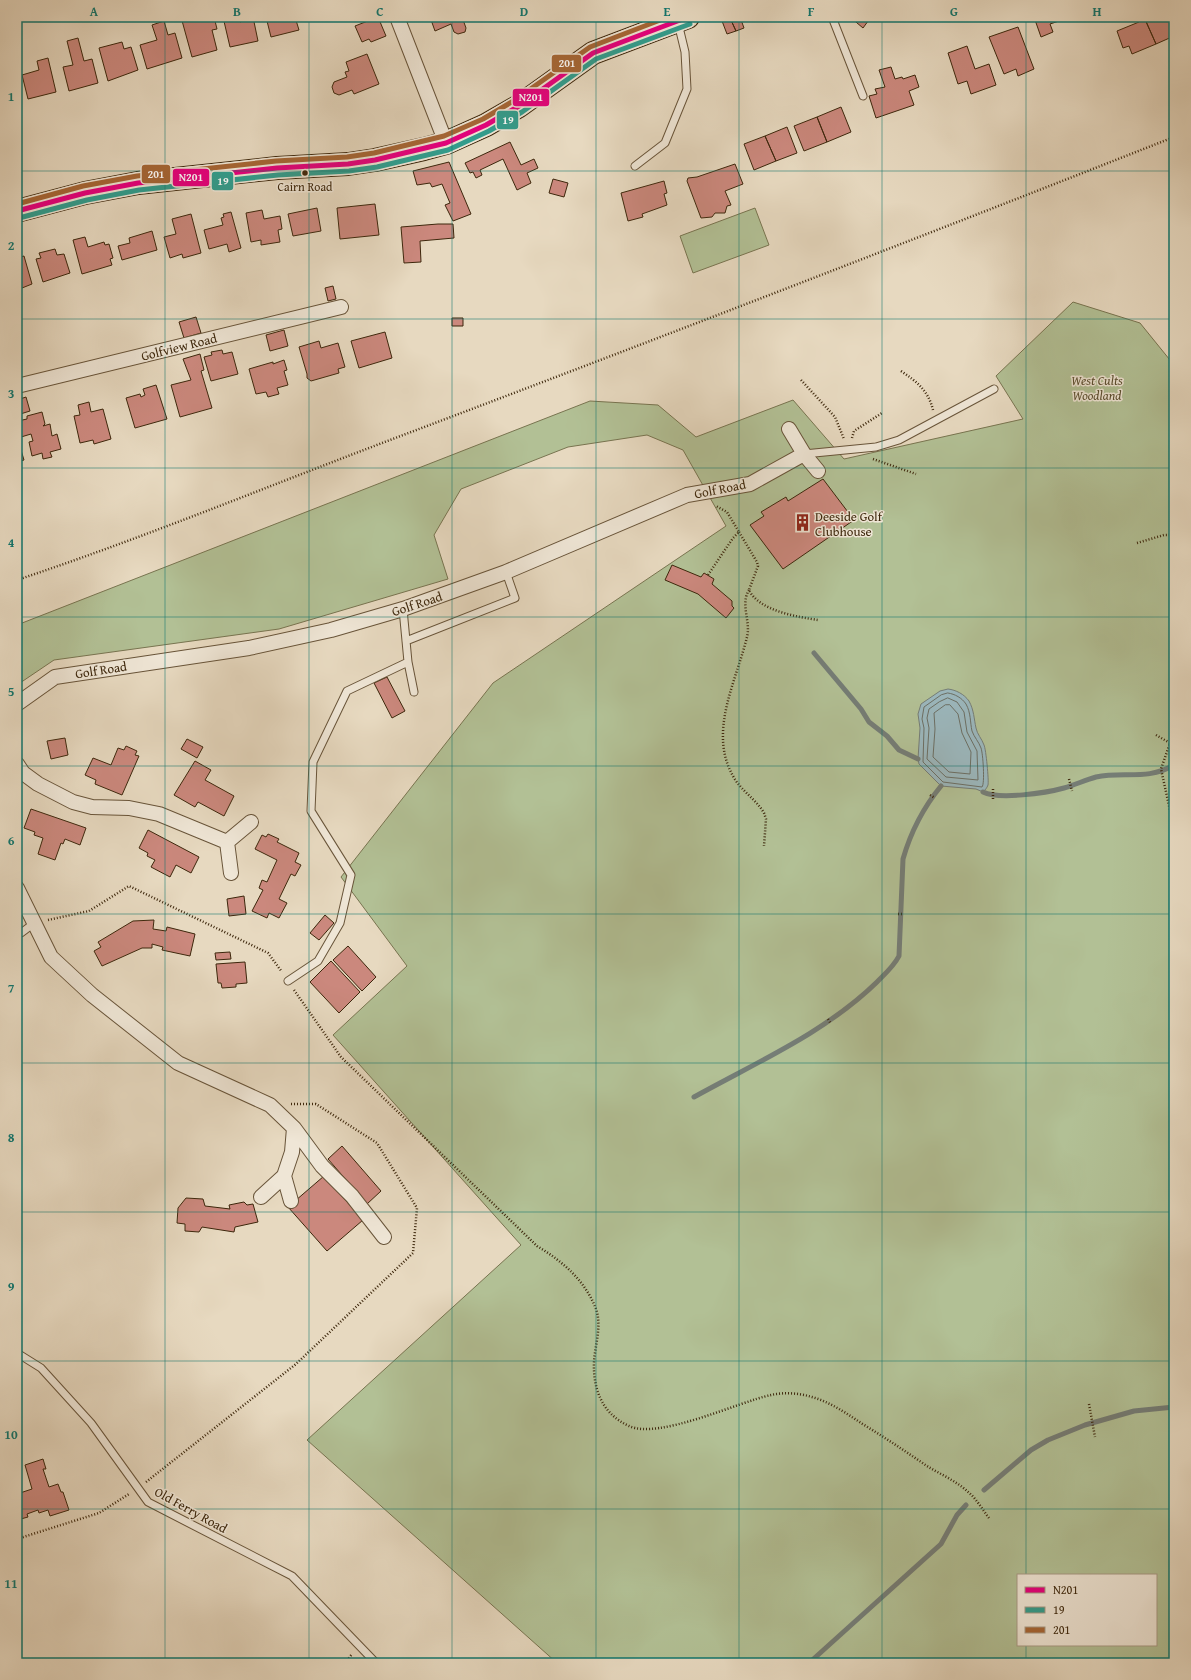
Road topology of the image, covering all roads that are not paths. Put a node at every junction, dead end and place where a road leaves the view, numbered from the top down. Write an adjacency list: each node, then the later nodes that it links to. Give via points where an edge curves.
1 (397, 17): 5 (street)
2 (832, 17): 4 (lane)
3 (682, 19): 5 (main road, via 593,53 519,106 486,125); 6 (lane, via 687,89 665,144)
4 (863, 96)
5 (446, 143): 7 (main road, via 403,155 348,164 277,168 138,183)
6 (635, 166)
7 (17, 210)
8 (341, 307): 9 (street, Golfview Road)
9 (17, 386)
10 (994, 389): 12 (lane, via 899,440 876,447)
11 (789, 429): 12 (street)
12 (804, 454): 13 (street); 14 (street, Golf Road, via 750,484 687,496)
13 (818, 471)
14 (506, 572): 15 (street, Golf Road); 16 (lane, via 515,598)
15 (403, 609): 16 (lane); 19 (street, Golf Road, via 330,630 249,648 56,677)
16 (406, 641): 17 (lane)
17 (408, 662): 18 (lane); 27 (lane, via 347,692 313,762 311,811 351,875 340,923 318,961)
18 (414, 692)
19 (17, 704)
20 (17, 764): 22 (street, via 23,773 38,784 73,802 92,808 129,808 159,814)
21 (251, 822): 22 (street)
22 (227, 842): 23 (street)
23 (231, 873)
24 (17, 888): 25 (street)
25 (33, 924): 26 (lane); 28 (street, via 51,957 92,995 172,1059 270,1105)
26 (17, 934)
27 (288, 981)
28 (294, 1128): 29 (street, via 292,1152); 32 (street, via 322,1166 352,1196)
29 (284, 1176): 30 (street); 31 (street)
30 (261, 1197)
31 (291, 1201)
32 (384, 1237)
33 (17, 1353): 34 (lane, Old Ferry Road, via 41,1368 91,1423 148,1502 292,1576)
34 (376, 1663)

